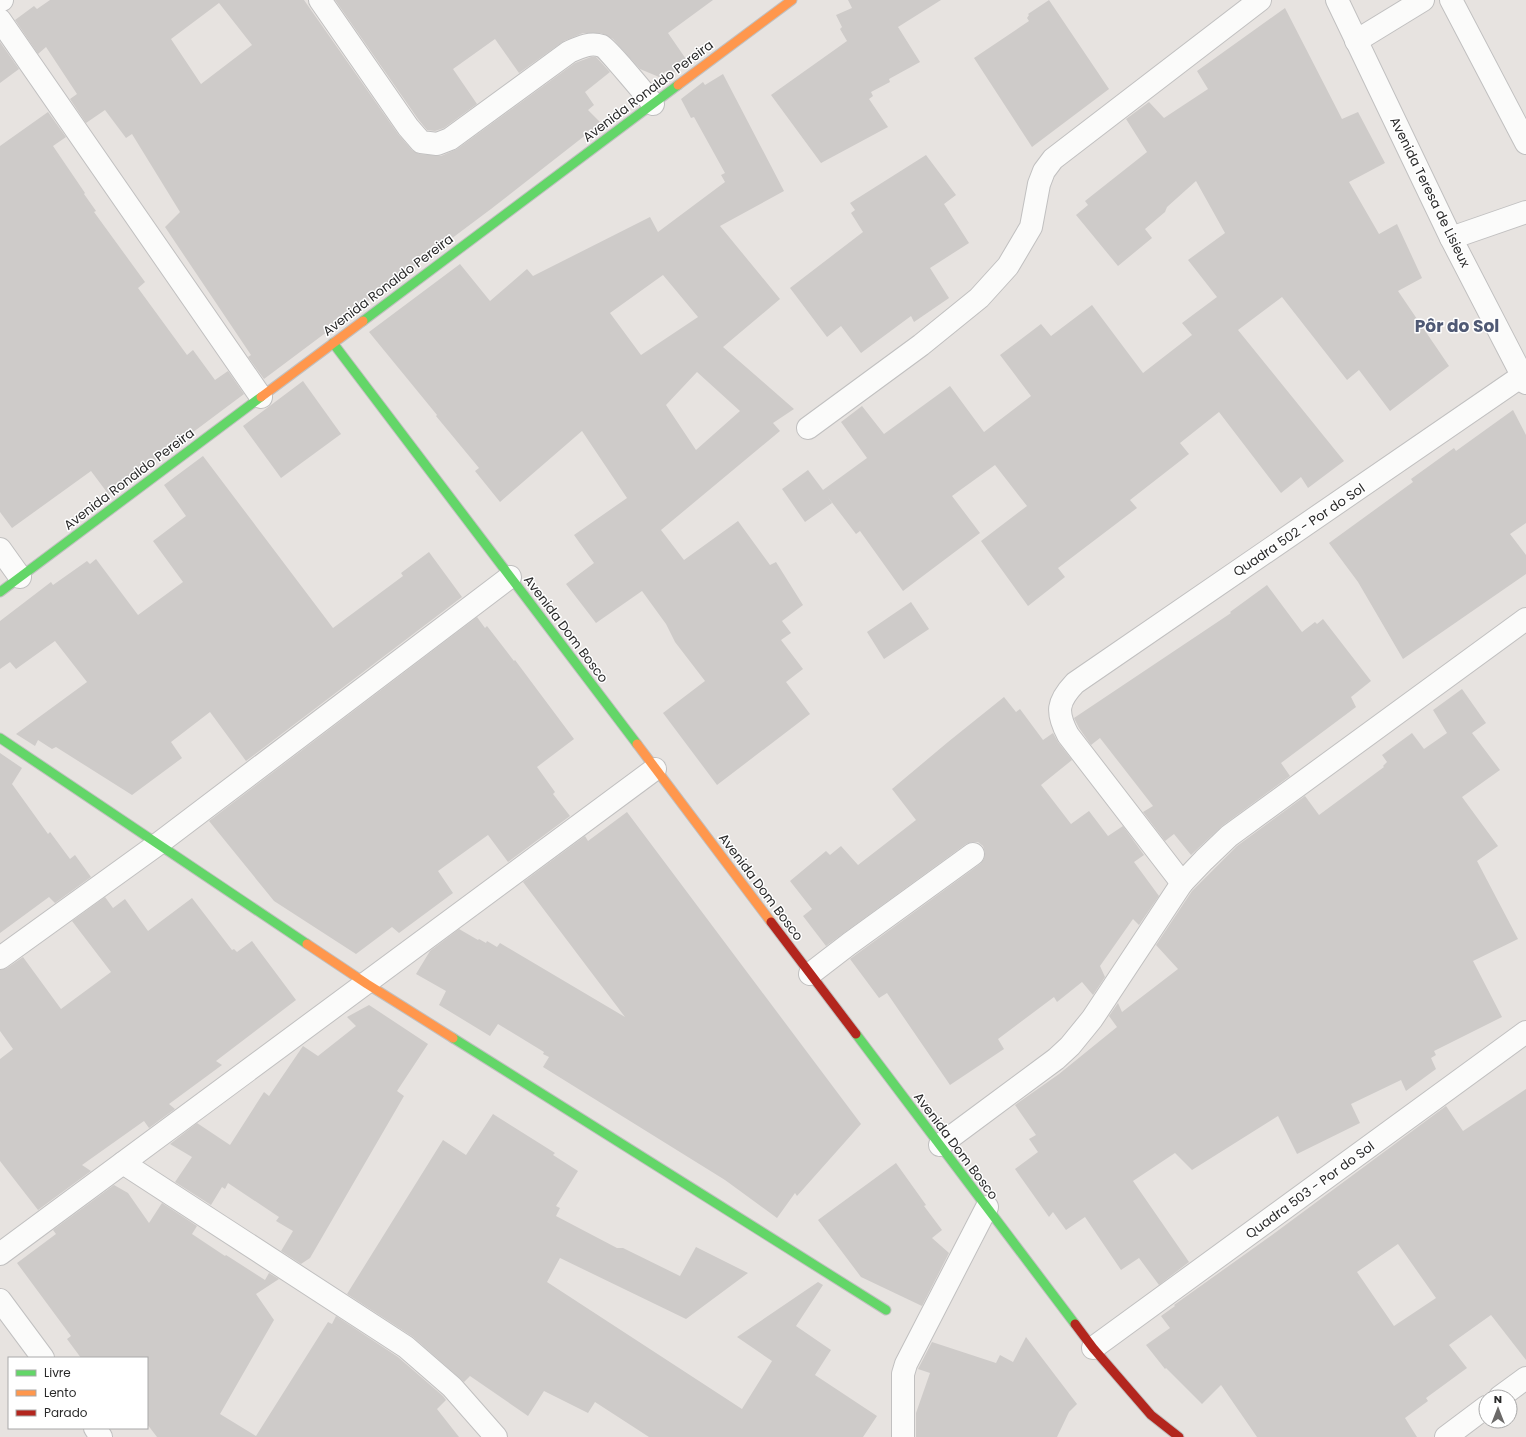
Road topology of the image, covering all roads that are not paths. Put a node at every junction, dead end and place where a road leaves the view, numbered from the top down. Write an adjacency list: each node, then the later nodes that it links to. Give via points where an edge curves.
1 (320, 0): 9 (street, via 421,142 437,144 450,139 569,52 591,44 603,46)
2 (792, 0): 9 (street, Avenida Ronaldo Pereira)
3 (1260, 0): 16 (street, via 1052,159 1039,184 1031,227 1008,266 979,298 921,345)
4 (1336, 0): 8 (street, Avenida Teresa de Lisieux)
5 (1423, 0): 8 (street)
6 (1451, 0): 10 (street)
7 (0, 20): 15 (street)
8 (1356, 41): 12 (street, Avenida Teresa de Lisieux)
9 (653, 104): 13 (street, Avenida Ronaldo Pereira)
10 (1526, 143)
11 (1526, 212): 12 (street)
12 (1451, 238): 14 (street, Avenida Teresa de Lisieux)
13 (333, 343): 15 (street, Avenida Ronaldo Pereira); 19 (street, Avenida Dom Bosco)
14 (1524, 380): 26 (street, Quadra 502 - Por do Sol, via 1075,683 1065,694 1060,703 1059,713 1068,735)
15 (261, 397): 18 (street, Avenida Ronaldo Pereira)
16 (808, 428)
17 (0, 549): 18 (street)
18 (20, 577): 20 (street, Avenida Ronaldo Pereira)
19 (510, 577): 23 (street, Avenida Dom Bosco); 24 (street)
20 (0, 592)
21 (1526, 619): 26 (street, via 1230,836)
22 (0, 738): 24 (street)
23 (655, 769): 28 (street, Avenida Dom Bosco); 29 (street)
24 (158, 844): 27 (street); 29 (street)
25 (972, 854): 28 (street)
26 (1182, 883): 31 (street, via 1092,1019 1070,1046)
27 (0, 958)
28 (810, 974): 31 (street, Avenida Dom Bosco)
29 (366, 984): 32 (street); 36 (street)
30 (1526, 1032): 37 (street, Quadra 503 - Por do Sol)
31 (940, 1145): 33 (street, Avenida Dom Bosco)
32 (123, 1163): 34 (street); 42 (street, via 406,1348 452,1387)
33 (987, 1207): 37 (street, Avenida Dom Bosco); 43 (street, via 906,1364 903,1374)
34 (0, 1254)
35 (0, 1300): 38 (street)
36 (886, 1310)
37 (1093, 1348): 44 (street, Avenida Dom Bosco, via 1151,1415)
38 (42, 1357)
39 (1526, 1378): 40 (street)
40 (1511, 1389)
41 (1478, 1413): 45 (street)
42 (496, 1437)
43 (903, 1437)
44 (1179, 1437)
45 (1446, 1437)

